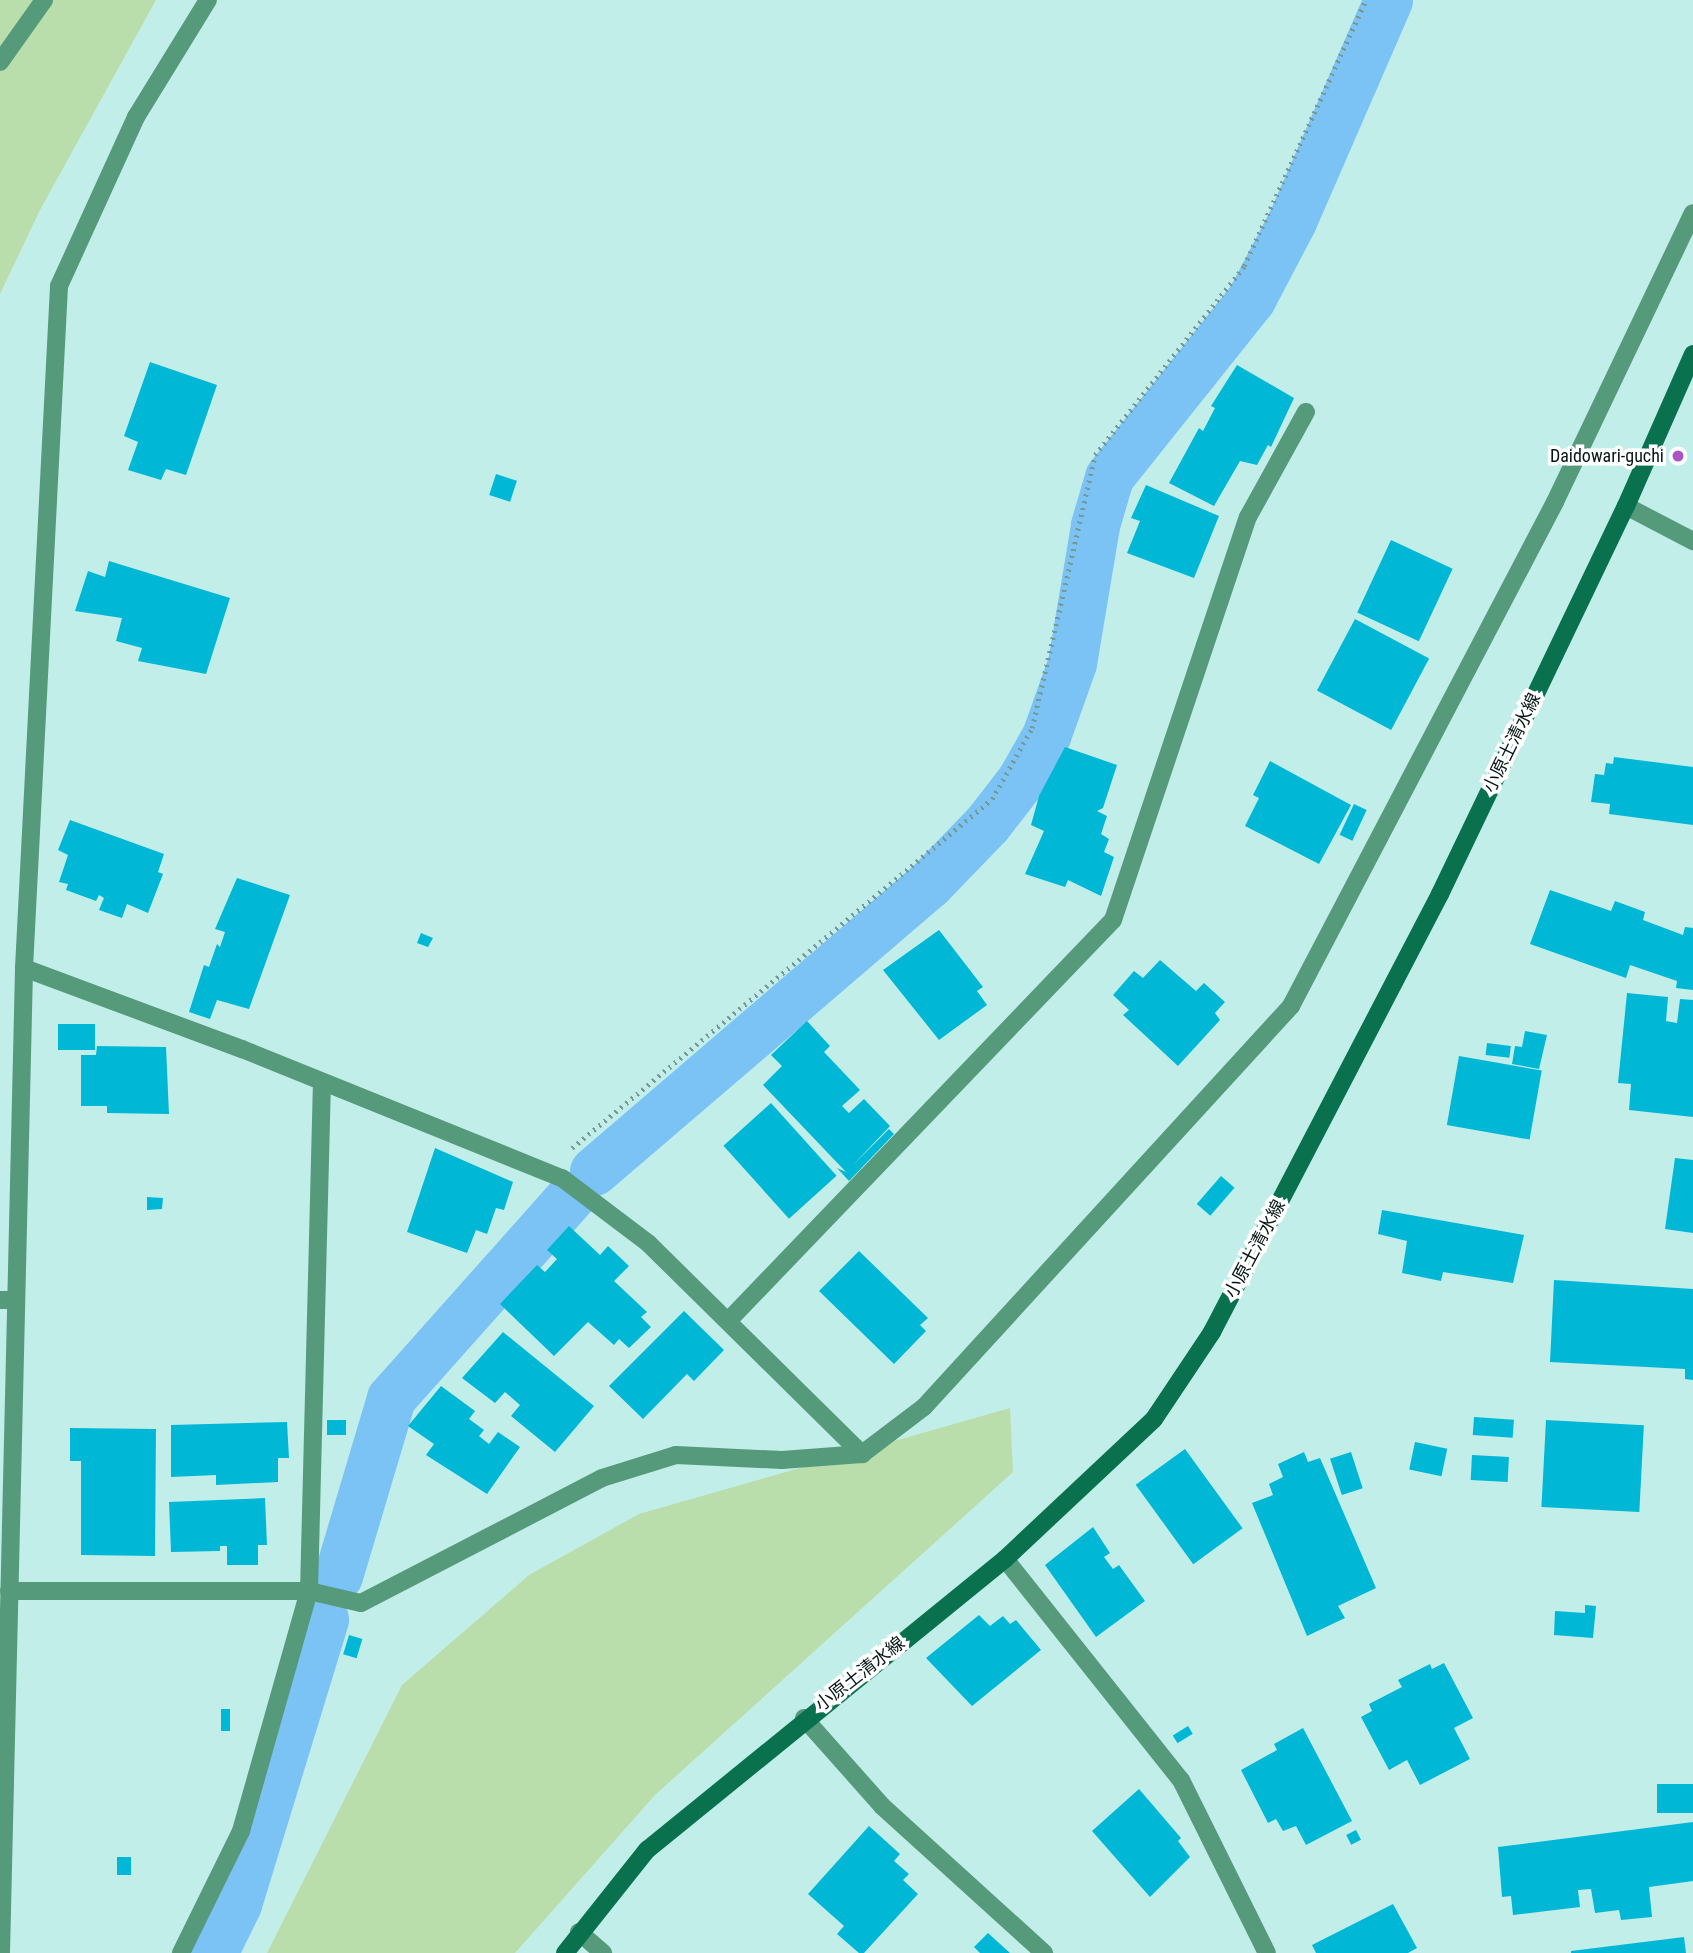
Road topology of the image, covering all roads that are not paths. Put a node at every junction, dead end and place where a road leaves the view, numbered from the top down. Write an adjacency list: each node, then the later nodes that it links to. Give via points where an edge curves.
1 (44, 0): 3 (street)
2 (208, 0): 9 (street, via 136,117 59,286)
3 (0, 62)
4 (1693, 213): 13 (street, via 1555,502 1291,1006 924,1407)
5 (1693, 354): 7 (main road, 小原土清水線)
6 (1306, 412): 12 (street, via 1248,517 1113,920)
7 (1626, 506): 8 (street); 14 (main road, 小原土清水線, via 1440,894 1212,1332 1154,1419)
8 (1693, 541)
9 (24, 968): 10 (street); 11 (street)
10 (322, 1082): 12 (street, via 562,1178 649,1243); 16 (street)
11 (8, 1300): 15 (street)
12 (730, 1319): 13 (street)
13 (863, 1454): 16 (street, via 782,1460 676,1455 602,1478 361,1603)
14 (1004, 1559): 17 (main road, 小原土清水線); 24 (street, via 1181,1780)
15 (5, 1591): 16 (street); 19 (street)
16 (309, 1591): 20 (street, via 241,1831)
17 (804, 1718): 18 (main road, 小原土清水線, via 647,1850); 23 (street, via 882,1806)
18 (579, 1932): 21 (main road, 小原土清水線); 22 (street)
19 (1, 1953)
20 (181, 1953)
21 (565, 1953)
22 (603, 1953)
23 (1044, 1953)
24 (1267, 1953)

